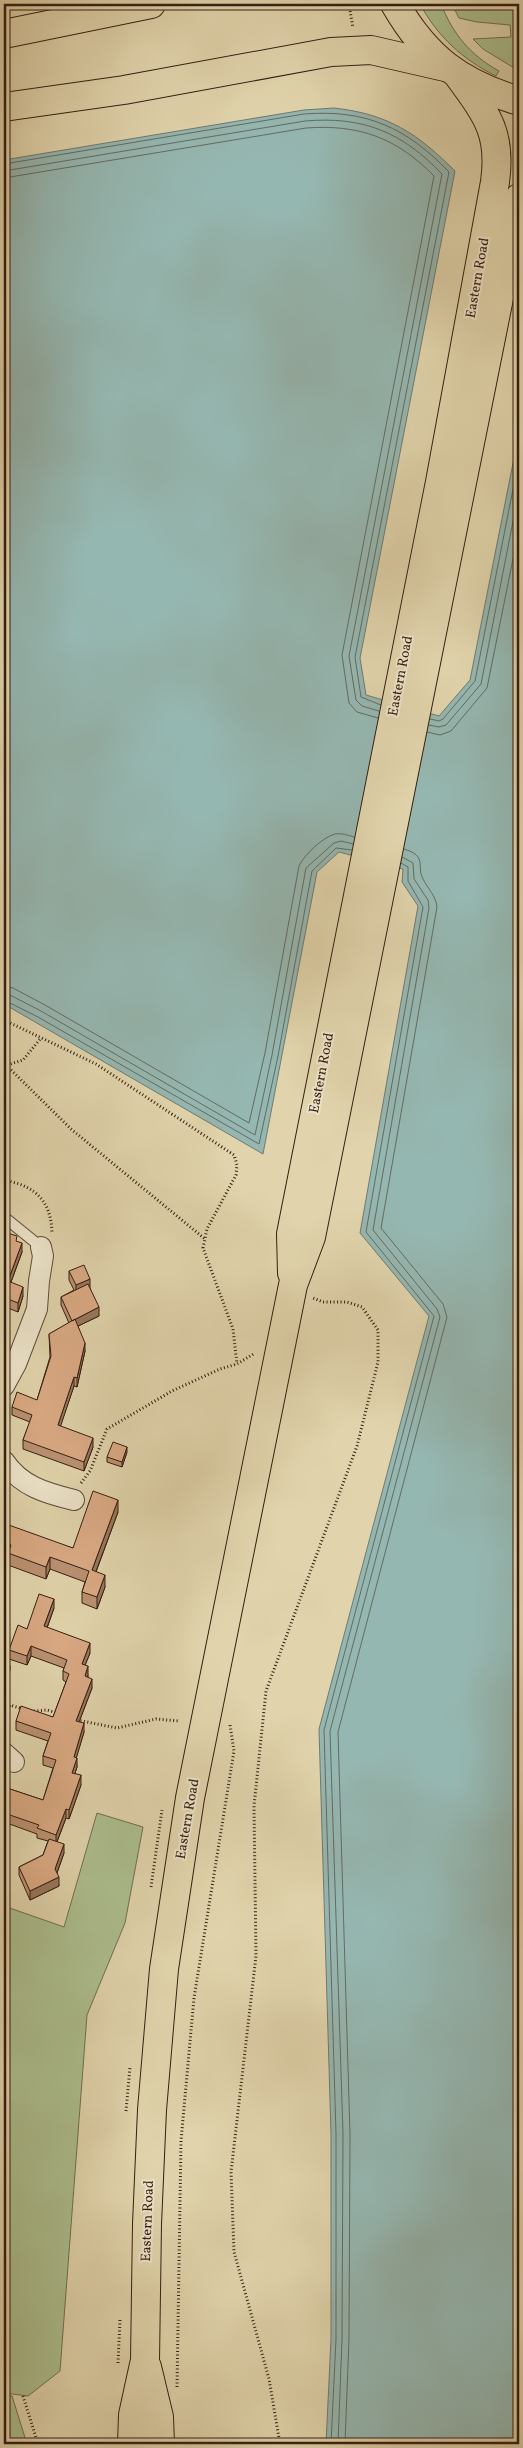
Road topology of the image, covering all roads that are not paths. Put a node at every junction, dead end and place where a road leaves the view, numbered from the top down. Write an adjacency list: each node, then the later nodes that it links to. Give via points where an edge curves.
1 (151, 4): 3 (main road)
2 (395, 4): 4 (main road, Eastern Road, via 408,25)
3 (4, 34)
4 (451, 71): 5 (main road, via 487,90); 6 (main road, via 371,50 331,52 124,90); 8 (main road, Eastern Road, via 483,110 498,149 498,164)
5 (519, 101)
6 (4, 107)
7 (519, 198): 8 (main road, Eastern Road)
8 (430, 588): 14 (main road, Eastern Road, via 362,928 291,1234 302,1291 190,1798 164,1969 152,2110)
9 (4, 1217): 10 (lane)
10 (41, 1247): 11 (street, via 43,1256 37,1309)
11 (4, 1386)
12 (4, 1461): 13 (street, via 23,1482 51,1495)
13 (74, 1500)
14 (145, 2360): 15 (main road, Eastern Road, via 133,2415); 16 (main road, Eastern Road, via 159,2417)
15 (132, 2444)
16 (160, 2444)

